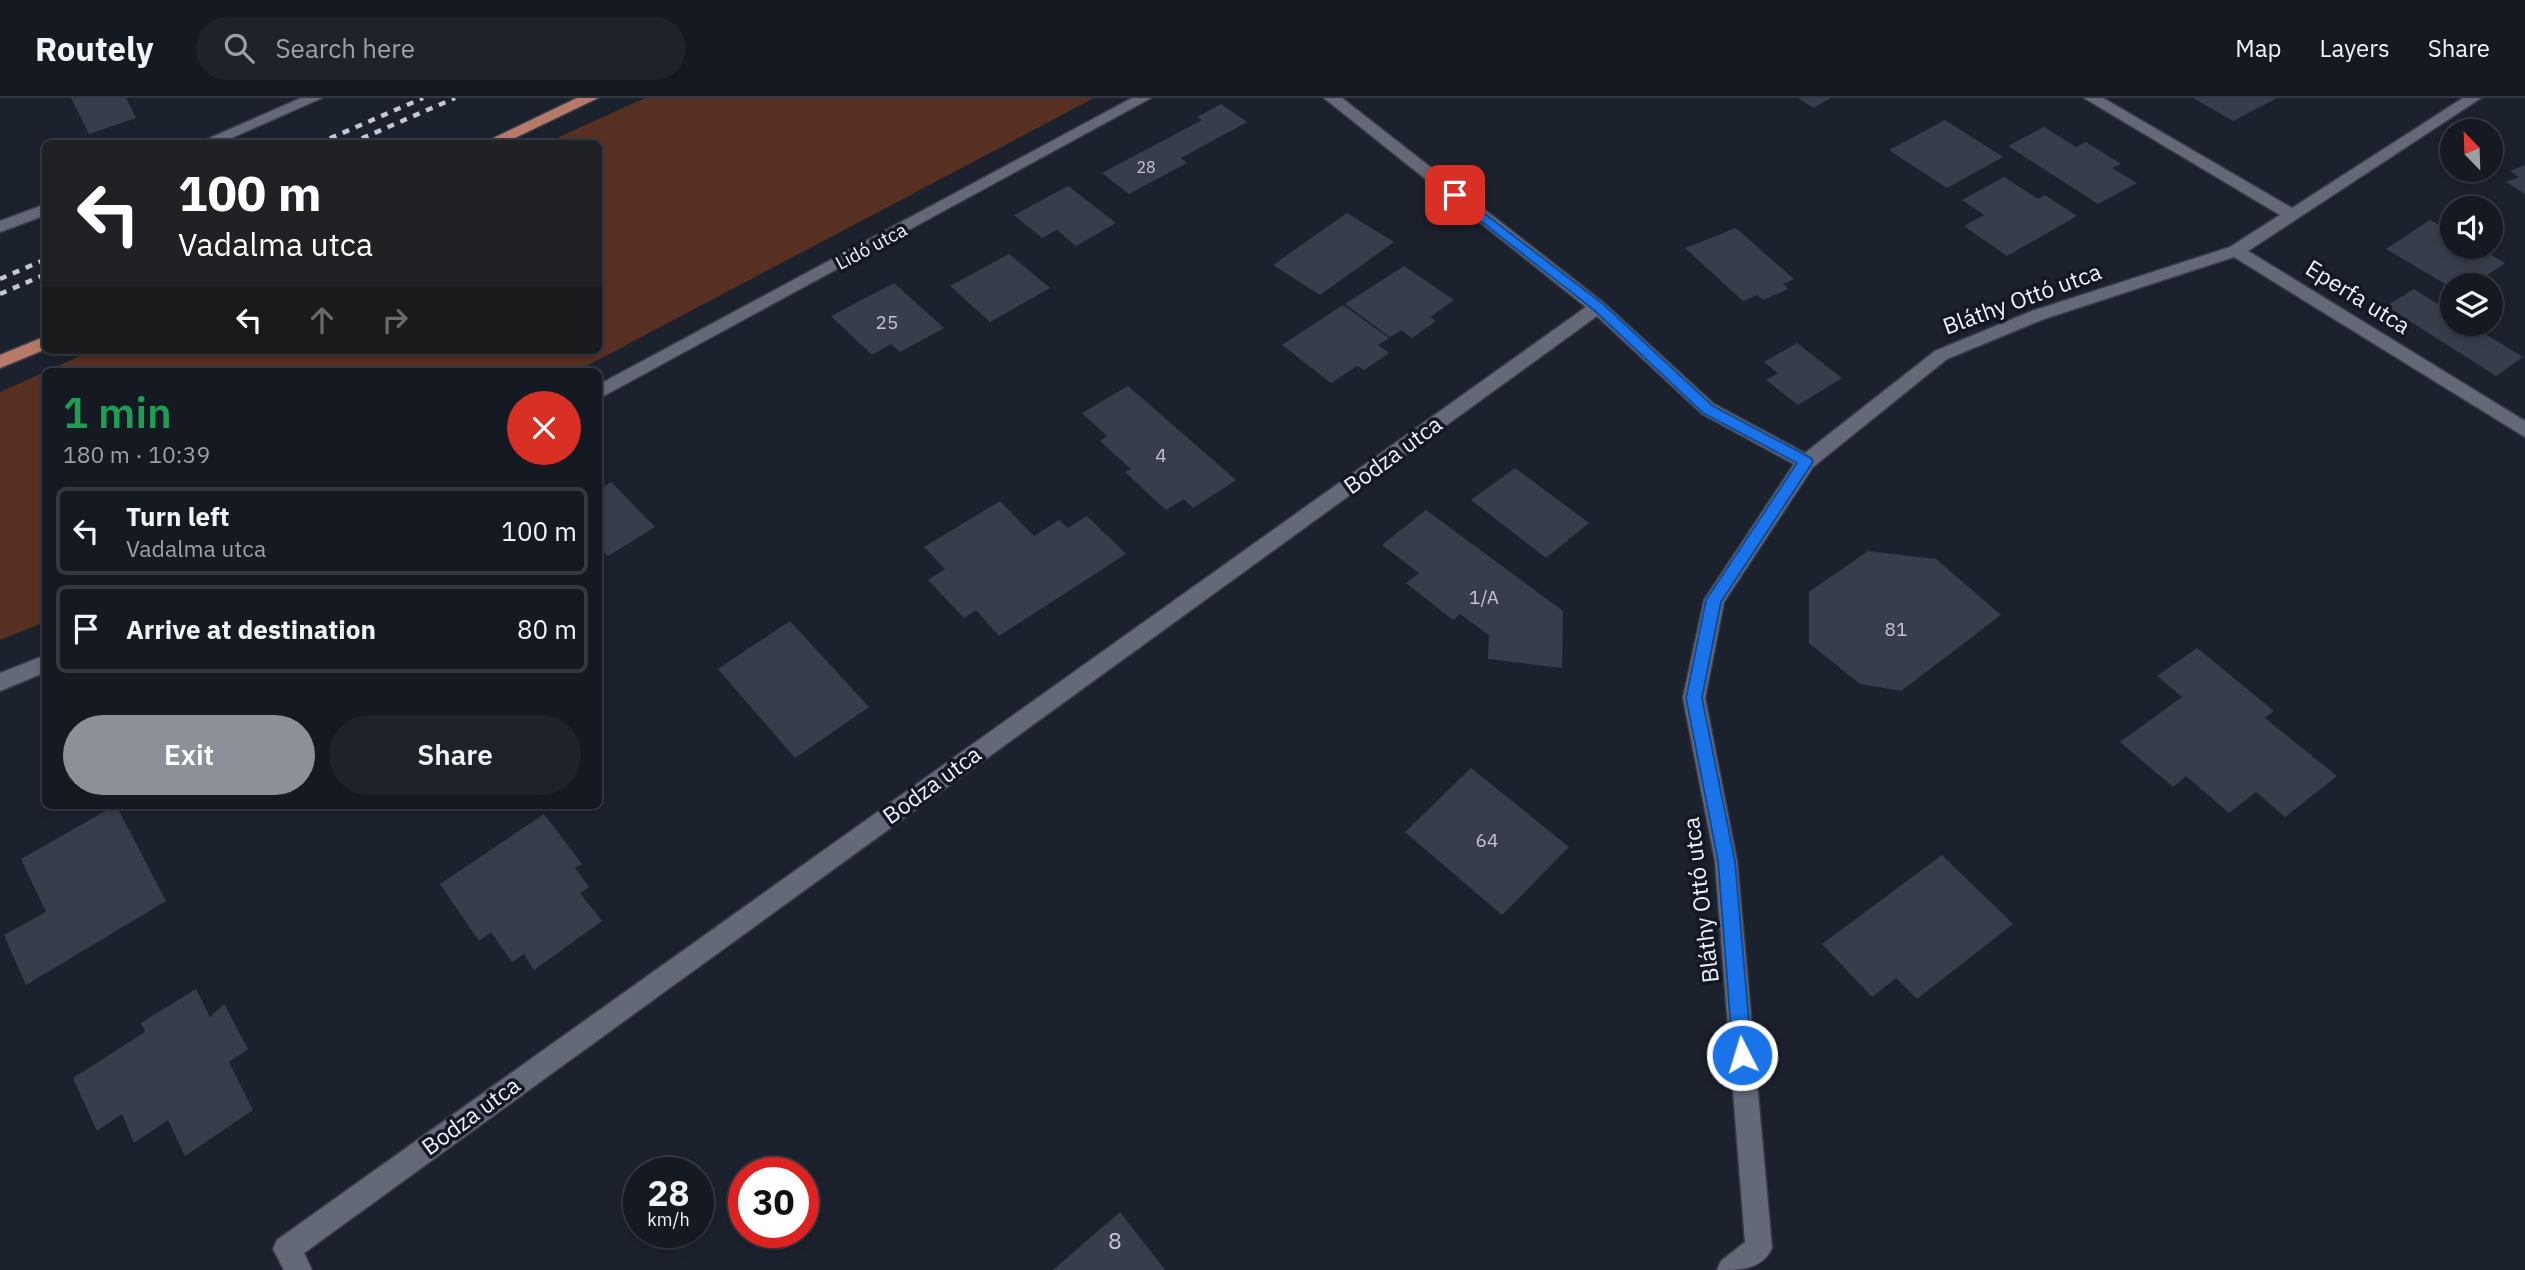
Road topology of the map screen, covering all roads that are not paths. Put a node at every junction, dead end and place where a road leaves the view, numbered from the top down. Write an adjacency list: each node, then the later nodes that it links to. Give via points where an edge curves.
1 (314, 98): 7 (street)
2 (590, 98): 8 (main road)
3 (1143, 98): 16 (street, Lidó utca)
4 (1332, 98): 13 (street)
5 (2092, 98): 10 (street)
6 (2473, 98): 10 (street, Bláthy Ottó utca)
7 (213, 140)
8 (497, 140)
9 (42, 211): 11 (street)
10 (2292, 215): 12 (street, Bláthy Ottó utca)
11 (0, 227)
12 (2236, 251): 17 (street, Eperfa utca); 18 (street, Bláthy Ottó utca, via 2038,315 1941,355)
13 (1598, 307): 18 (street, via 1708,409); 21 (street, Bodza utca, via 286,1249)
14 (42, 344): 15 (main road)
15 (0, 362)
16 (602, 391)
17 (2525, 430)
18 (1806, 462): 22 (street, Bláthy Ottó utca, via 1714,600 1694,698 1726,861 1759,1248)
19 (42, 665): 20 (street)
20 (0, 682)
21 (299, 1270)
22 (1730, 1270)

